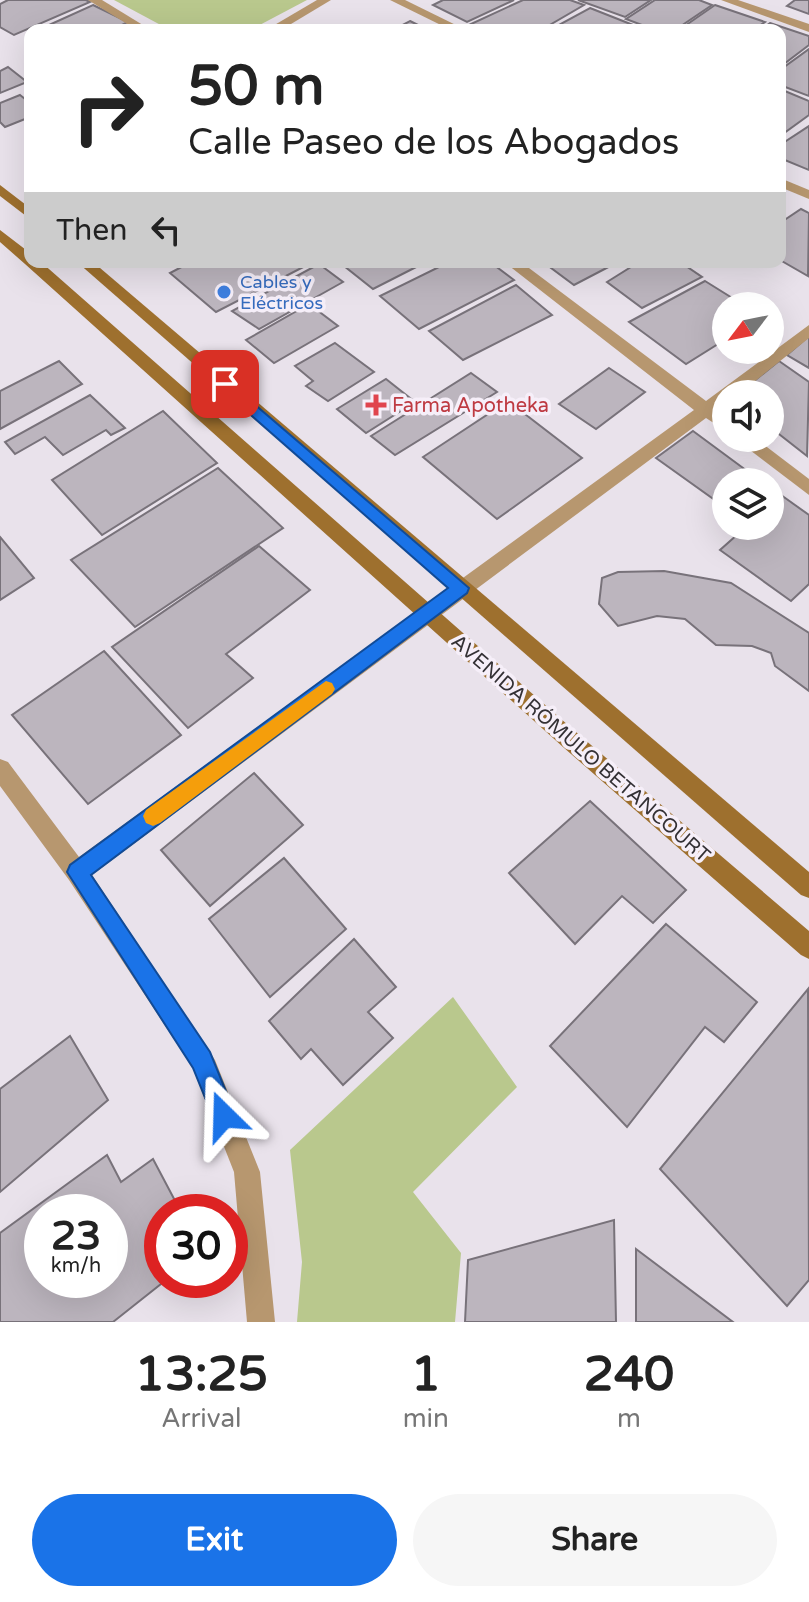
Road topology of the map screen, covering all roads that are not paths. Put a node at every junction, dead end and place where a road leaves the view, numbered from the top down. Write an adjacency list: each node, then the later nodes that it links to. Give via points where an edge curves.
1 (94, 0): 5 (street)
2 (325, 0): 6 (street)
3 (396, 0): 7 (street)
4 (727, 0): 8 (street)
5 (135, 24)
6 (283, 24)
7 (447, 24)
8 (809, 28)
9 (786, 185): 11 (street)
10 (0, 189): 12 (main road)
11 (809, 195)
12 (24, 210)
13 (0, 234): 14 (main road, AVENIDA RÓMULO BETANCOURT)
14 (24, 255)
15 (39, 268): 26 (main road, AVENIDA RÓMULO BETANCOURT)
16 (91, 268): 25 (main road, AVENIDA RÓMULO BETANCOURT)
17 (519, 268): 21 (street)
18 (809, 330): 19 (street)
19 (746, 380)
20 (712, 406): 21 (street)
21 (707, 410): 22 (street); 25 (street)
22 (712, 414)
23 (761, 452): 24 (street)
24 (809, 488)
25 (461, 588): 26 (street); 29 (main road, AVENIDA RÓMULO BETANCOURT)
26 (428, 613): 28 (street); 30 (main road, AVENIDA RÓMULO BETANCOURT)
27 (0, 769): 28 (street)
28 (77, 872): 31 (street, via 202,1060 247,1172)
29 (809, 887)
30 (809, 947)
31 (261, 1322)

